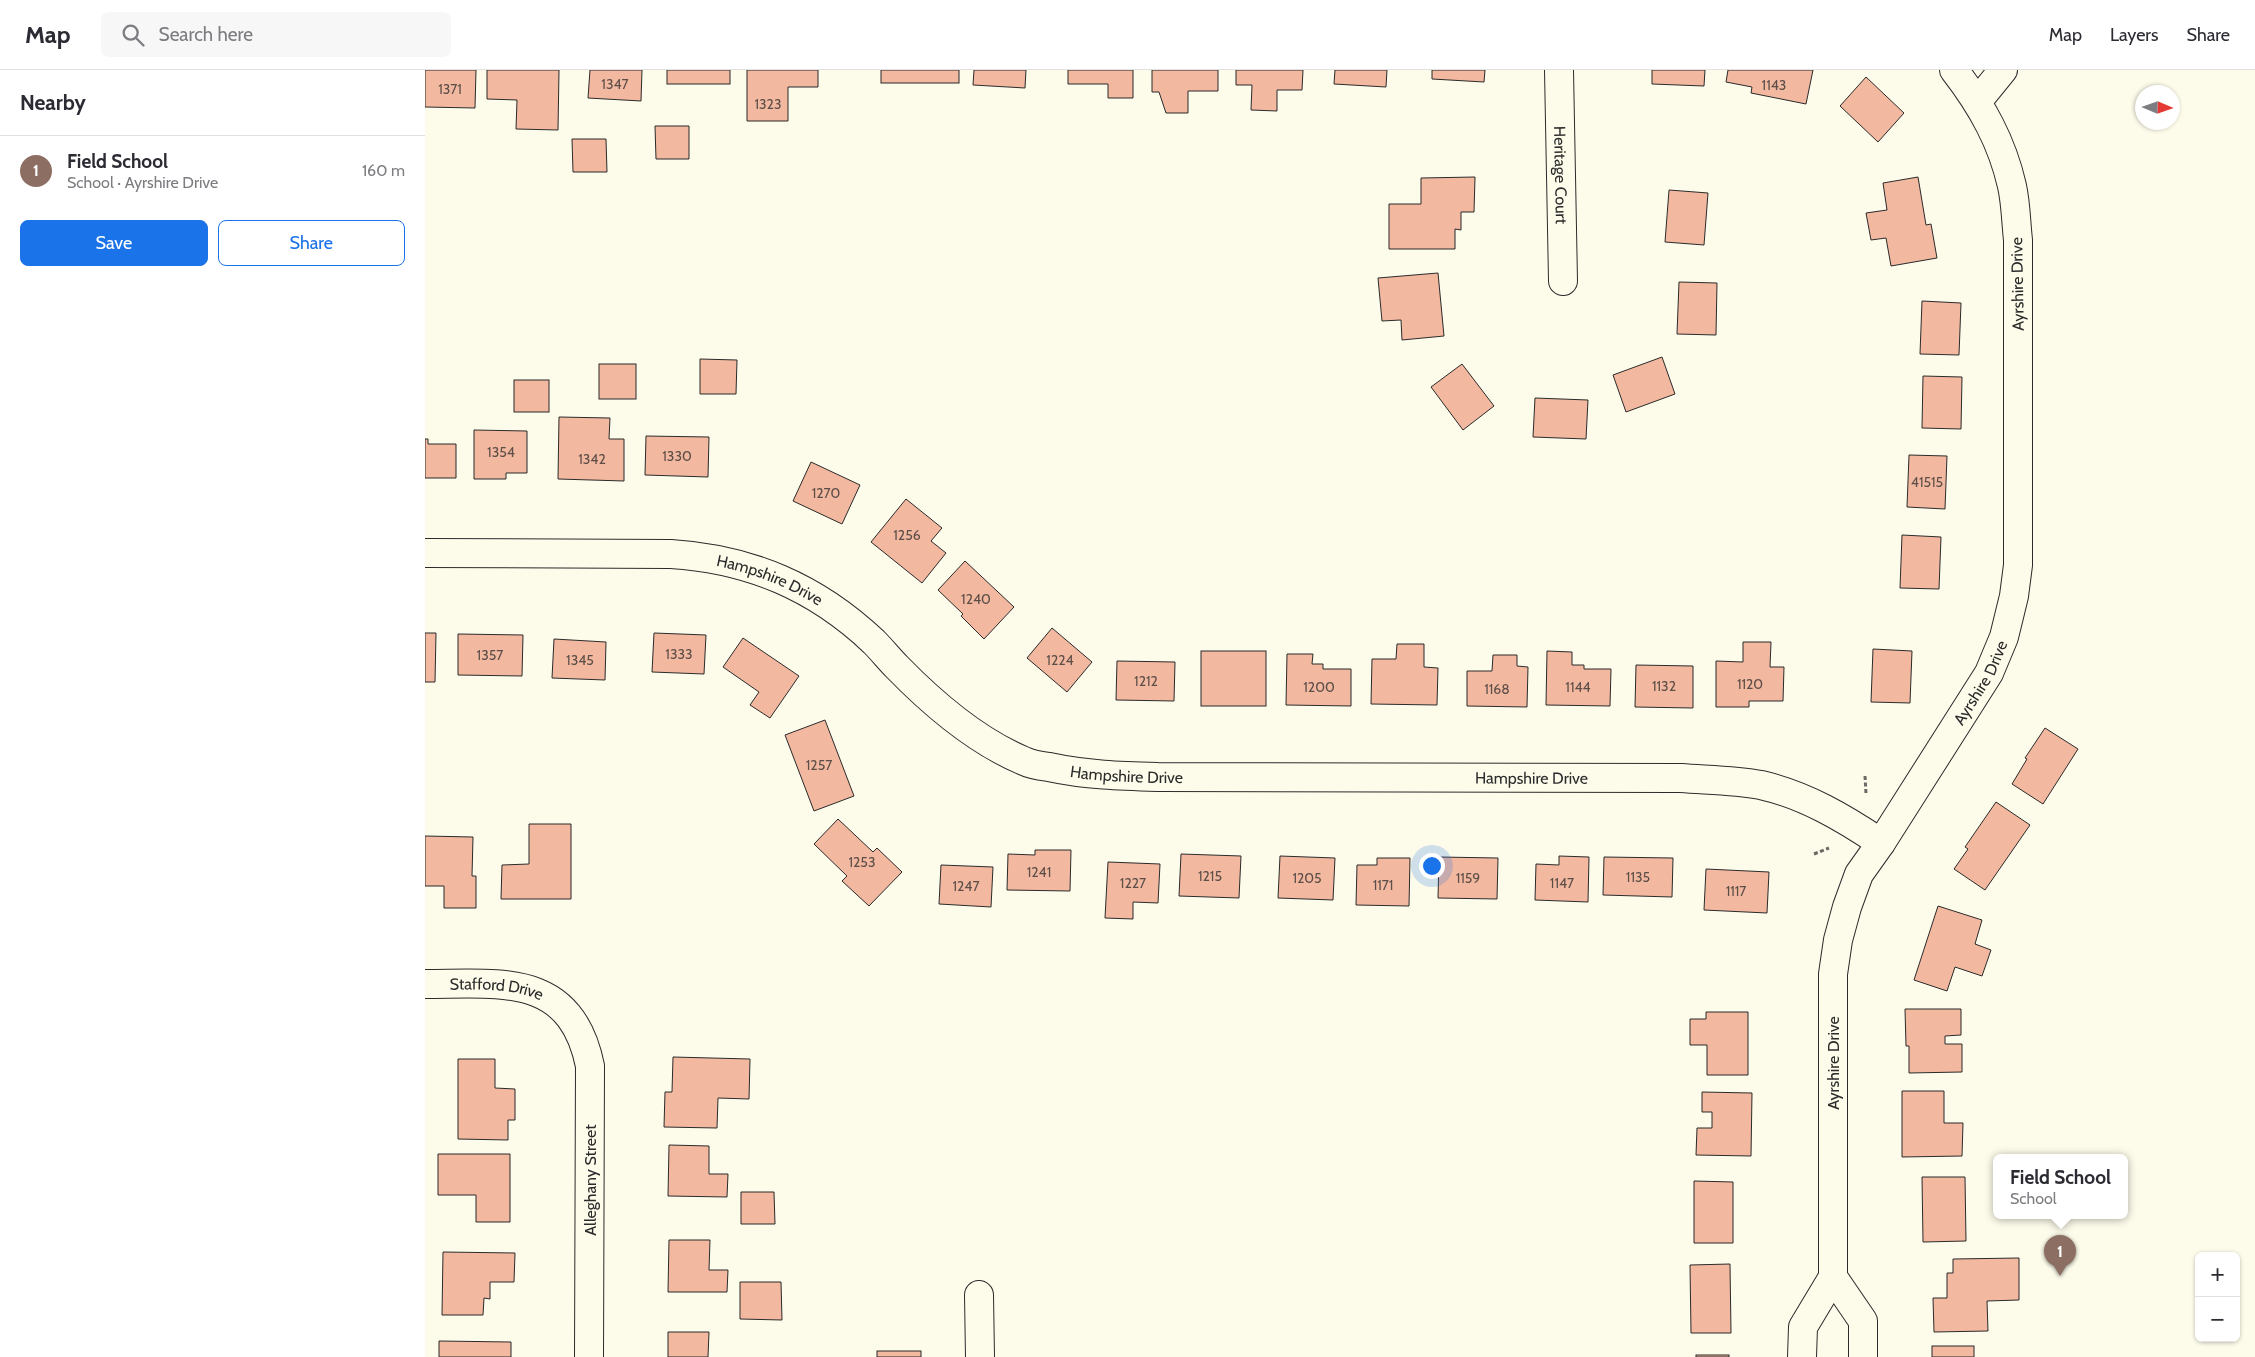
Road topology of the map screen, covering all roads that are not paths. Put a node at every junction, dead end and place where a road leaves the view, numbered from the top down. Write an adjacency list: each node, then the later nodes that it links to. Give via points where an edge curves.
1 (1559, 70): 5 (street, Heritage Court)
2 (1954, 70): 4 (street, Ayrshire Drive)
3 (2003, 70): 4 (street)
4 (1977, 102): 7 (street, Ayrshire Drive, via 1999,143 2012,188 2018,240 2018,565 2014,596 2004,636 1989,673)
5 (1563, 280)
6 (425, 553): 7 (street, Hampshire Drive, via 671,554 701,556 750,566 806,591 851,622 937,706 981,737 1026,762 1063,770 1099,776 1158,777 1671,778 1730,781 1761,785 1804,799 1844,818)
7 (1881, 844): 10 (street, Ayrshire Drive, via 1859,874 1847,907 1833,974)
8 (425, 984): 9 (street, Stafford Drive, via 509,984 546,996)
9 (563, 1010): 12 (street, Alleghany Street, via 575,1023 590,1066)
10 (1833, 1277): 14 (street, via 1803,1327); 15 (street, via 1863,1321)
11 (979, 1295): 13 (street)
12 (589, 1357)
13 (980, 1357)
14 (1802, 1357)
15 (1863, 1357)

